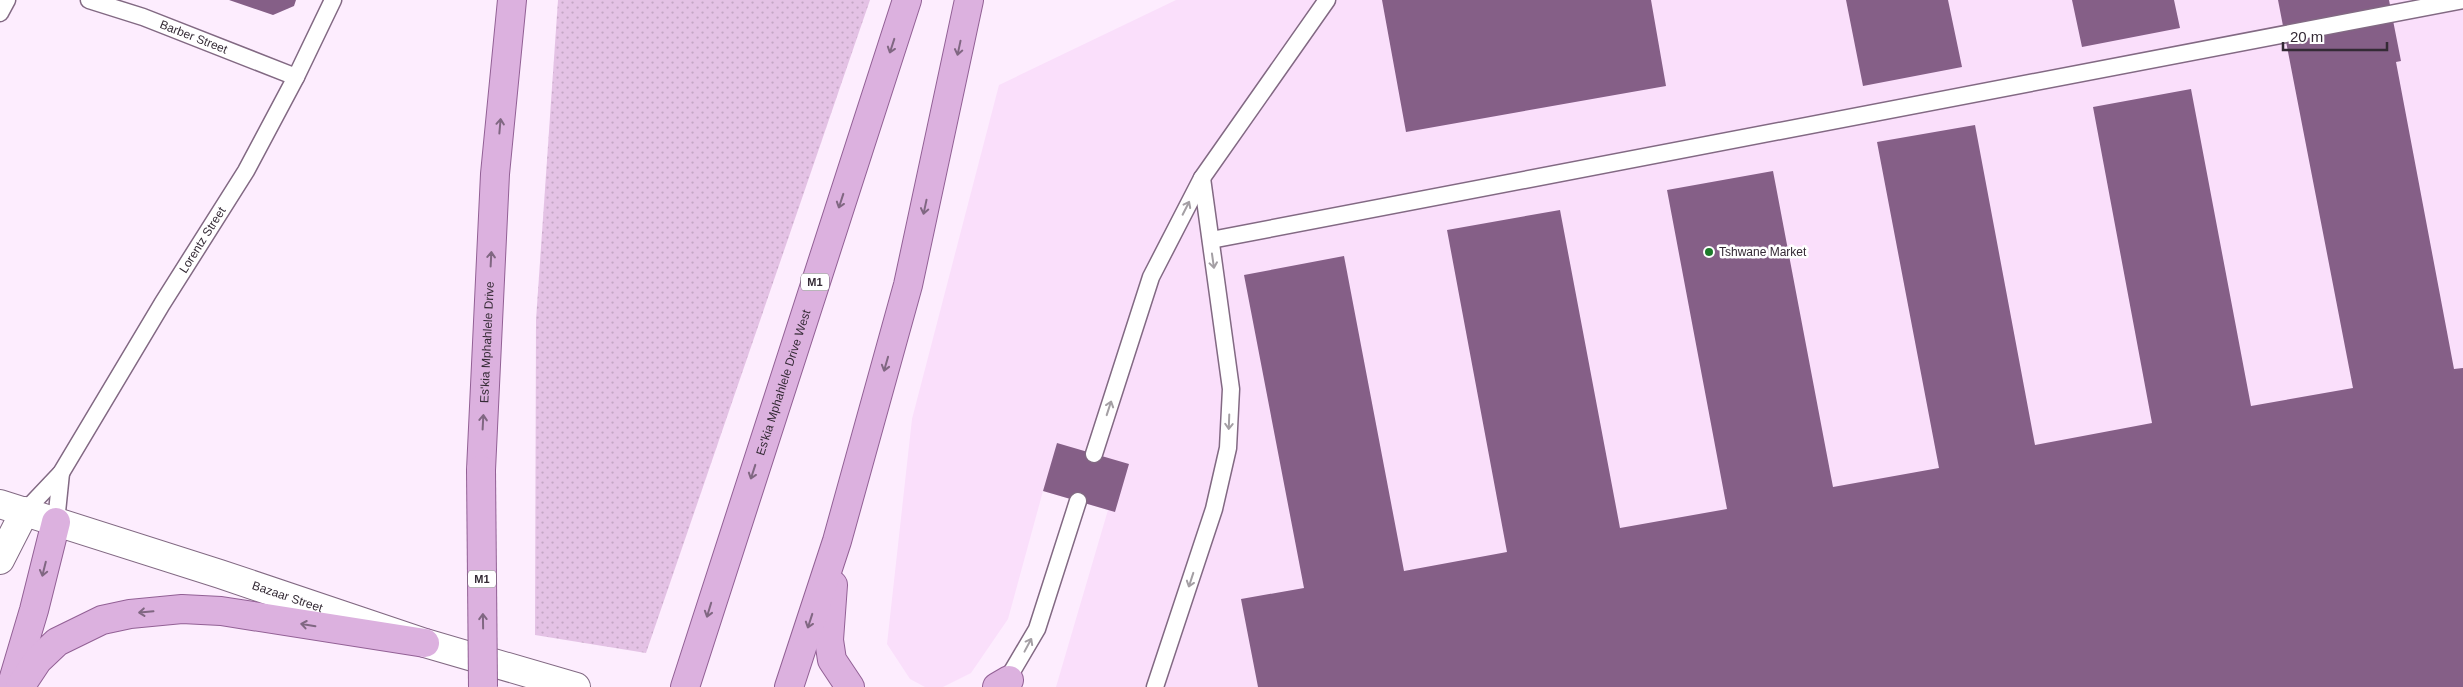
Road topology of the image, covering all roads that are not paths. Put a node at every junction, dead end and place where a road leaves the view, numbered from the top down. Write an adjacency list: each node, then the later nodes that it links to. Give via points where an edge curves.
1 (7, 0): 9 (lane)
2 (89, 0): 10 (lane, Barber Street, via 144,17)
3 (333, 0): 10 (lane, Lorentz Street)
4 (512, 0): 24 (main road, Es'kia Mphahlele Drive / M1, one-way to 4, bridge, via 481,470 495,174)
5 (907, 0): 26 (main road, Es'kia Mphahlele Drive West / M1, one-way to 26)
6 (969, 0): 18 (main road, one-way to 18, via 908,285)
7 (1327, 0): 11 (lane)
8 (2463, 0): 12 (lane)
9 (0, 13)
10 (296, 77): 14 (lane, Lorentz Street, via 246,171)
11 (1202, 178): 12 (lane); 13 (lane, one-way to 11, via 1151,277)
12 (1211, 240): 29 (lane, one-way to 29, via 1231,389 1228,448 1214,510)
13 (1094, 454)
14 (61, 473): 16 (lane, Lorentz Street); 17 (lane, Lorentz Street)
15 (1078, 501): 21 (lane, one-way to 15, via 1037,629)
16 (13, 507): 17 (street, Bazaar Street); 19 (street)
17 (56, 522): 20 (street, Bazaar Street); 22 (main road, one-way to 22)
18 (837, 541): 27 (main road, one-way to 27); 28 (main road, via 829,640 832,660)
19 (0, 560)
20 (425, 643): 23 (main road, one-way to 23, via 221,611 182,609 130,614 102,620 56,642 38,660); 25 (street, Bazaar Street)
21 (1003, 685)
22 (12, 687)
23 (20, 687)
24 (483, 687)
25 (576, 687)
26 (685, 687)
27 (789, 687)
28 (850, 687)
29 (1156, 687)

